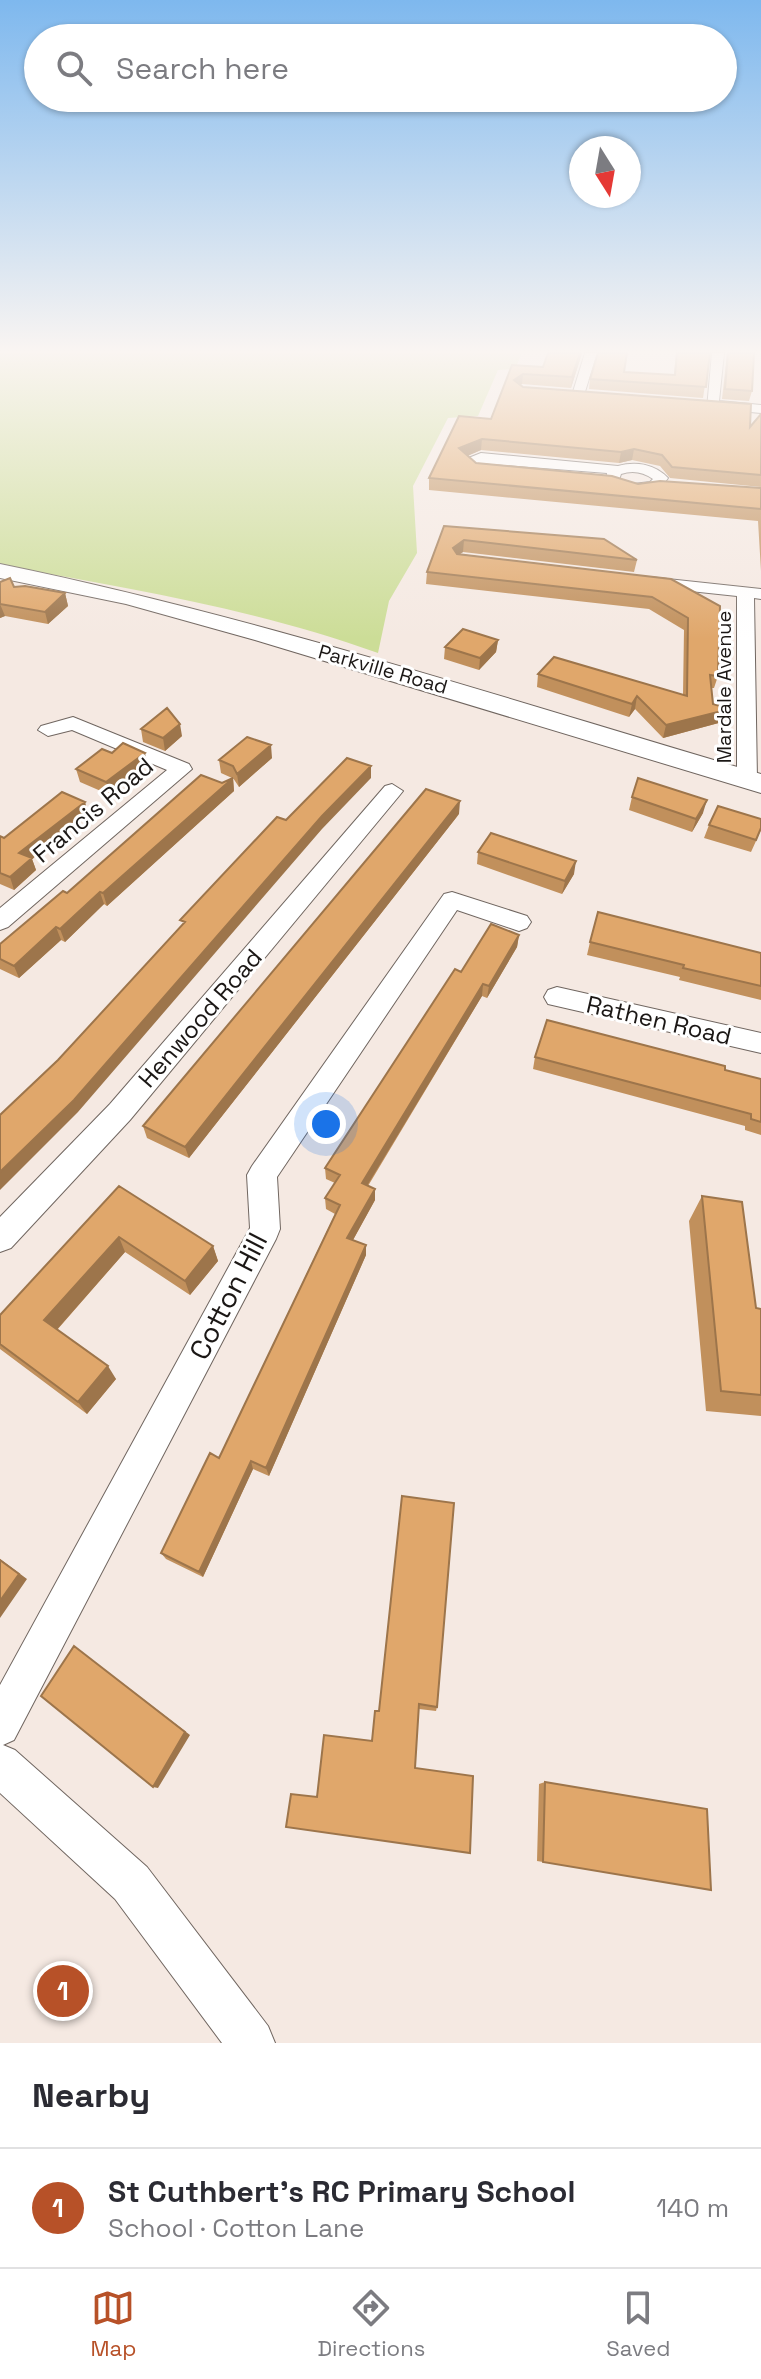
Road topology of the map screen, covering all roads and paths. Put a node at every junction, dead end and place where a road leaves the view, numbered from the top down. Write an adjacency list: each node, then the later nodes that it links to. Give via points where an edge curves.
1 (615, 475): 1 (street, via 475,467 468,461 481,457); 2 (street, via 635,488)
2 (665, 480)
3 (4, 574): 7 (street, Parkville Road, via 130,598 264,635)
4 (635, 580): 5 (street)
5 (753, 593): 7 (street, Mardale Avenue)
6 (48, 730): 9 (street, Francis Road, via 77,714 189,772)
7 (754, 782)
8 (392, 791): 13 (street, Henwood Road, via 120,1112)
9 (1, 920)
10 (519, 922): 14 (street, Cotton Hill, via 452,900 262,1175 265,1229)
11 (557, 997): 12 (street, Rathen Road)
12 (761, 1043)
13 (0, 1238)
14 (0, 1726)
15 (0, 1765): 16 (street, via 131,1883)
16 (251, 2043)

